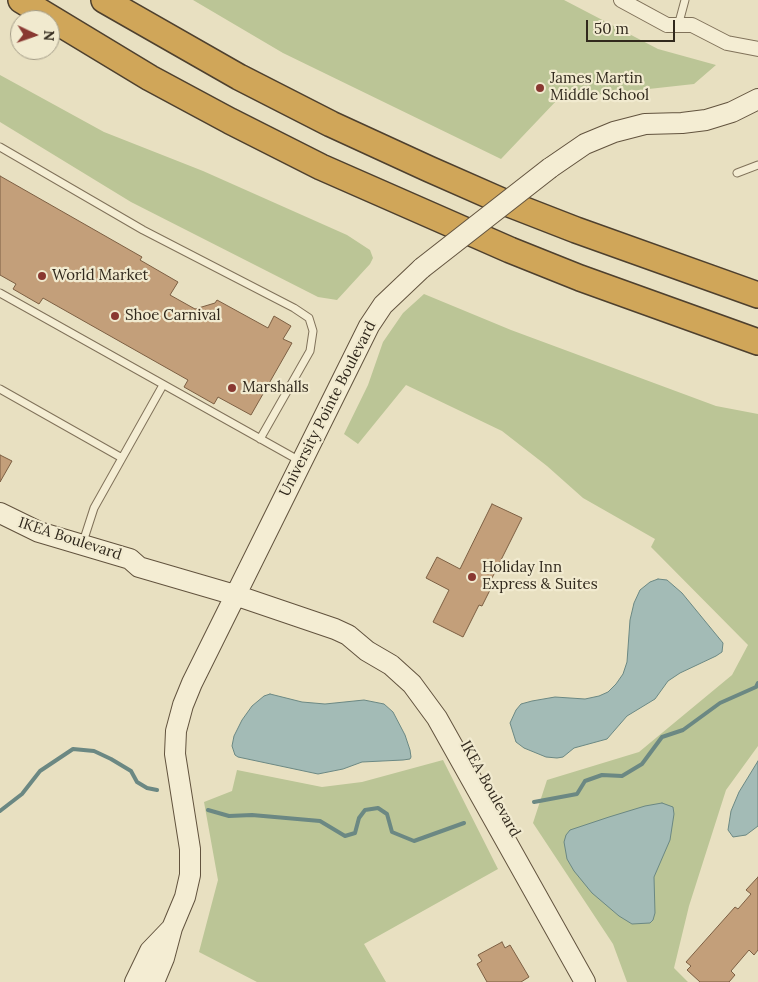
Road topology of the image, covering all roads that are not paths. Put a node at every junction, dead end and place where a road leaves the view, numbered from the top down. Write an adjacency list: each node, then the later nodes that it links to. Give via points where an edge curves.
1 (20, 0): 13 (highway, via 150,78 321,167 527,257)
2 (104, 0): 12 (highway, via 240,77 429,169 504,202)
3 (621, 0): 5 (street, via 667,25)
4 (686, 0): 5 (lane)
5 (678, 26): 6 (street, via 692,25 727,42)
6 (758, 49)
7 (758, 99): 18 (street, University Pointe Boulevard, bridge, via 706,120 645,124 614,132 579,148 422,268 383,304 369,326)
8 (0, 147): 16 (lane, via 143,230 309,318 314,331 310,351)
9 (758, 165): 10 (lane)
10 (737, 173)
11 (0, 292): 14 (lane)
12 (758, 296)
13 (758, 342)
14 (163, 385): 16 (lane); 17 (lane)
15 (0, 390): 17 (lane)
16 (260, 439): 18 (lane)
17 (122, 458): 21 (lane, via 94,508)
18 (301, 462): 23 (street, University Pointe Boulevard)
19 (0, 513): 21 (street, IKEA Boulevard, via 39,532)
20 (0, 526): 22 (street, IKEA Boulevard, via 34,542 97,561 128,570)
21 (82, 545): 22 (street, IKEA Boulevard, via 130,559)
22 (139, 567): 23 (street, IKEA Boulevard)
23 (235, 595): 24 (street, University Pointe Boulevard, via 192,683 176,731 176,764 191,860 187,889); 25 (street, IKEA Boulevard, via 348,635 391,664 412,684 430,706)
24 (172, 928): 26 (street, University Pointe Boulevard, via 150,951); 27 (street, University Pointe Boulevard, via 167,952)
25 (565, 935): 28 (street, IKEA Boulevard); 29 (street, IKEA Boulevard)
26 (135, 982)
27 (154, 982)
28 (584, 982)
29 (598, 982)

